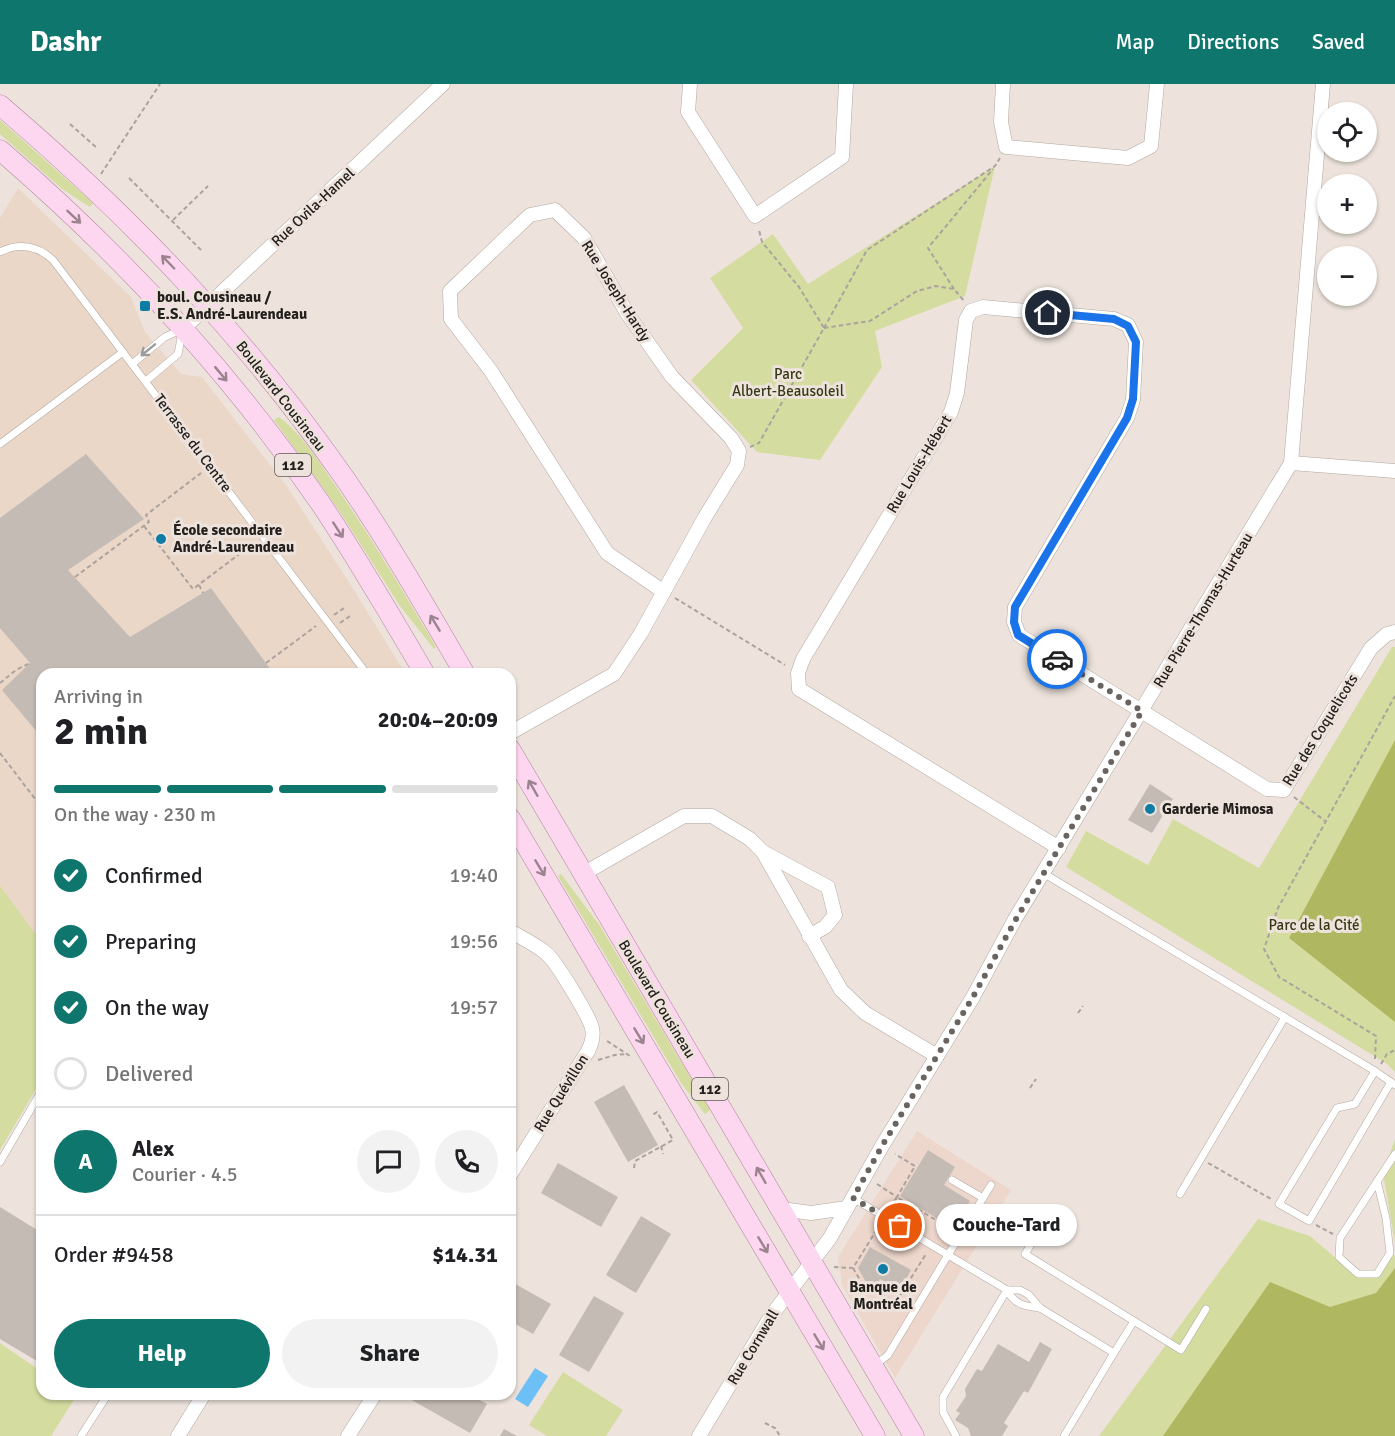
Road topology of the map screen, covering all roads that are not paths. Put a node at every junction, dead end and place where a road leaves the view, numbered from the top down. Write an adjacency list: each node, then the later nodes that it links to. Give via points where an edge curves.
1 (443, 84): 10 (street, Rue Ovila-Hamel)
2 (690, 84): 3 (street, via 688,112 755,216 842,157)
3 (846, 84)
4 (1004, 84): 5 (street, via 1001,122 1006,147 1128,158 1151,146)
5 (1157, 84)
6 (1323, 84): 16 (street, Rue Pierre-Thomas-Hurteau)
7 (0, 105): 10 (main road, Boulevard Cousineau / 112, one-way to 7, via 119,212)
8 (0, 150): 11 (main road, 112, one-way to 11, via 94,236)
9 (0, 252): 12 (lane, Terrasse du Centre, via 21,246 49,255)
10 (208, 305): 11 (street, Rue Ovila-Hamel); 22 (main road, Boulevard Cousineau / 112, one-way to 10, via 342,474)
11 (183, 329): 13 (lane, Rue Ovila-Hamel, one-way to 13, via 165,337); 14 (lane, Rue Ovila-Hamel, via 178,354); 21 (main road, 112, one-way to 21, via 265,428 322,506)
12 (123, 352): 13 (lane, Terrasse du Centre); 15 (lane)
13 (132, 364): 14 (lane, Terrasse du Centre)
14 (146, 381): 20 (lane, Terrasse du Centre)
15 (0, 444)
16 (1291, 463): 17 (street); 23 (street, Rue Pierre-Thomas-Hurteau)
17 (1395, 471)
18 (663, 592): 18 (street, Rue Joseph-Hardy, via 737,465 739,451 672,377 627,313 584,238 555,210 530,215 450,291 451,319 491,371 607,553); 24 (street, via 614,675)
19 (1395, 632): 23 (street, Rue des Coquelicots, via 1371,648 1284,790 1267,789)
20 (362, 668)
21 (421, 668)
22 (461, 668)
23 (1142, 711): 27 (street, Rue Pierre-Thomas-Hurteau); 27 (street, Rue Louis-Hébert, via 1018,635 1014,622 1015,607 1127,418 1133,399 1136,342 1128,326 1114,319 983,307 971,311 966,320 951,412 803,659 798,673 799,689)
24 (516, 730)
25 (516, 759): 30 (main road, Boulevard Cousineau / 112, one-way to 25)
26 (516, 828): 52 (main road, 112, one-way to 52)
27 (1059, 848): 29 (street, Rue Pierre-Thomas-Hurteau)
28 (763, 852): 30 (street, via 750,839 712,816 684,816); 32 (street); 32 (street, via 828,886 835,915 825,927)
29 (1043, 873): 33 (lane); 34 (street, Rue Pierre-Thomas-Hurteau)
30 (583, 874): 47 (main road, Boulevard Cousineau / 112, one-way to 30)
31 (516, 935): 40 (street, Rue Quévillon, via 551,958 588,1018 593,1037)
32 (809, 936): 34 (street, via 841,990 865,1013)
33 (1285, 1017): 35 (lane); 44 (lane)
34 (937, 1056): 46 (street, Rue Pierre-Thomas-Hurteau)
35 (1375, 1071): 36 (lane); 36 (lane, via 1355,1104 1337,1108 1279,1203 1309,1221)
36 (1393, 1084)
37 (36, 1100): 39 (lane)
38 (1395, 1154): 42 (lane)
39 (0, 1162)
40 (516, 1165)
41 (952, 1180): 45 (lane)
42 (1377, 1181): 42 (lane, via 1340,1238 1339,1257 1358,1274 1377,1274 1390,1253)
43 (991, 1185): 45 (lane)
44 (1180, 1194)
45 (983, 1198): 49 (lane)
46 (850, 1203): 47 (street, via 811,1213); 49 (lane); 50 (street, Rue Pierre-Thomas-Hurteau)
47 (781, 1209): 50 (main road, Boulevard Cousineau / 112)
48 (1049, 1214): 55 (lane, via 1025,1254)
49 (948, 1255): 51 (lane); 57 (lane, via 888,1355)
50 (812, 1262): 52 (street, Rue Cornwall); 57 (main road, Boulevard Cousineau / 112)
51 (1007, 1290): 53 (lane, via 1020,1290); 53 (lane, via 1012,1300 1022,1306); 67 (lane, via 943,1397 943,1412)
52 (790, 1291): 64 (street, Rue Cornwall); 65 (main road, 112, one-way to 65)
53 (1040, 1308): 56 (lane)
54 (1206, 1309): 55 (lane, via 1181,1350)
55 (1134, 1321): 56 (lane)
56 (1114, 1353): 68 (lane)
57 (873, 1366): 66 (main road, Boulevard Cousineau / 112)
58 (104, 1400): 61 (lane)
59 (200, 1400): 62 (street)
60 (371, 1400): 63 (street)
61 (81, 1436)
62 (178, 1436)
63 (348, 1436)
64 (699, 1436)
65 (874, 1436)
66 (914, 1436)
67 (956, 1436)
68 (1064, 1436)

